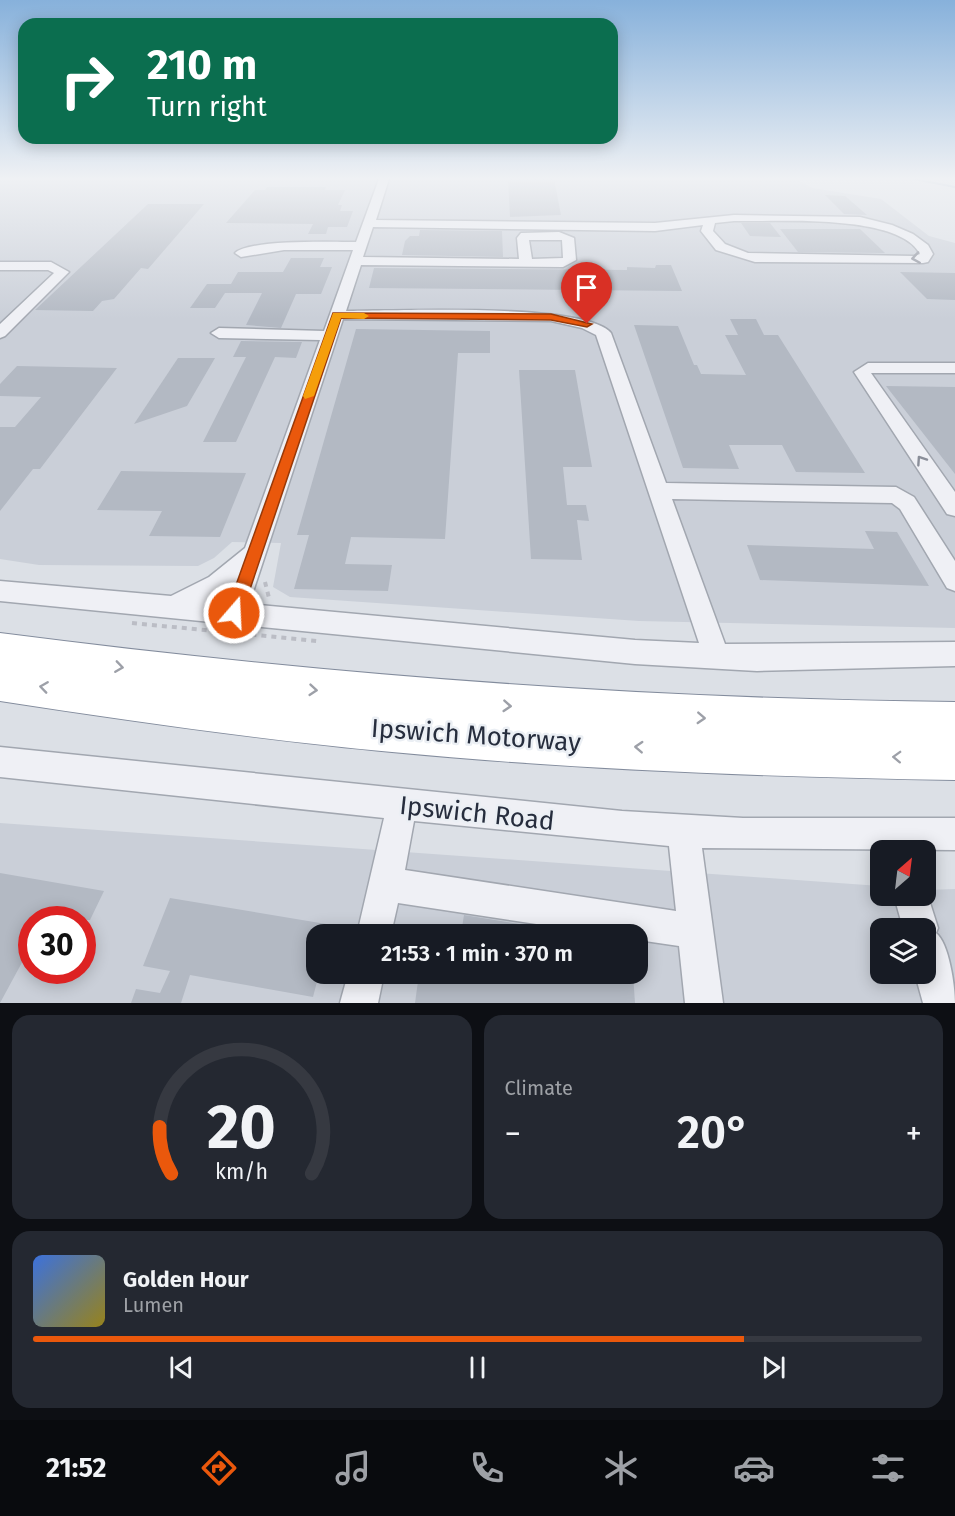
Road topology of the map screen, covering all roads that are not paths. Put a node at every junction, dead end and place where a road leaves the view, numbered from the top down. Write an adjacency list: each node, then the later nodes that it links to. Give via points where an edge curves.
1 (369, 226): 7 (street)
2 (665, 226): 3 (street)
3 (688, 226)
4 (712, 226): 5 (street, one-way to 4, via 922,244 926,257 755,258 715,244)
5 (884, 226)
6 (241, 253): 7 (street, via 284,246)
7 (358, 254): 8 (street); 10 (street)
8 (526, 263)
9 (0, 266): 11 (street, via 51,266 62,272)
10 (337, 315): 13 (street); 15 (street, via 551,317 587,324 603,333)
11 (0, 333)
12 (219, 333): 13 (street)
13 (329, 336): 17 (street)
14 (955, 368): 16 (street, one-way to 14, via 862,372 868,368)
15 (658, 491): 18 (street, via 896,495 908,503); 24 (street)
16 (955, 507)
17 (254, 554): 20 (street, via 217,584); 21 (street)
18 (955, 581)
19 (0, 591): 20 (street)
20 (174, 607): 21 (street)
21 (234, 613): 24 (street)
22 (0, 651): 27 (highway, Ipswich Motorway, one-way to 27, via 274,687 582,712)
23 (955, 654): 24 (street)
24 (717, 657)
25 (0, 681): 29 (highway, Ipswich Motorway, one-way to 25, via 492,738 206,711)
26 (955, 712): 27 (highway)
27 (818, 723): 28 (highway, Ipswich Motorway)
28 (955, 723)
29 (955, 759)
30 (0, 762): 31 (street, Ipswich Road)
31 (402, 805): 32 (street, Ipswich Road); 36 (street)
32 (684, 831): 35 (street, Ipswich Road); 38 (street)
33 (955, 834): 34 (street, Ipswich Road)
34 (910, 840)
35 (870, 841)
36 (385, 884): 37 (street); 38 (street)
37 (376, 924)
38 (695, 931): 43 (street)
39 (936, 976): 41 (street)
40 (364, 984): 42 (street)
41 (945, 1002)
42 (359, 1003)
43 (704, 1003)

